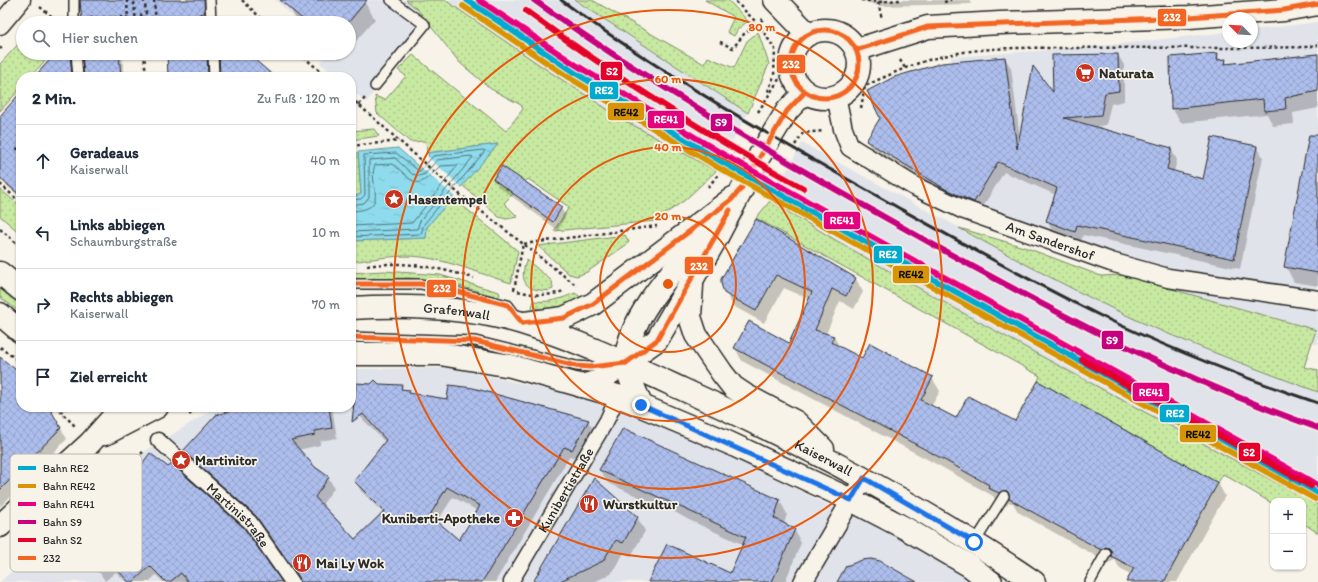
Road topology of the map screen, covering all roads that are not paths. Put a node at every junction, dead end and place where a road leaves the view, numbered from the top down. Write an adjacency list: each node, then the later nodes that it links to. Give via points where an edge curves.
1 (74, 0): 7 (lane)
2 (210, 0): 8 (lane)
3 (391, 0): 16 (lane, via 424,25)
4 (29, 2): 9 (street)
5 (777, 2): 10 (main road)
6 (1318, 4): 11 (main road, via 1284,10 1189,18 928,27)
7 (74, 16)
8 (211, 16)
9 (0, 25)
10 (808, 34): 11 (main road, via 822,30 836,31 848,38); 17 (main road, via 795,46 790,62 794,79)
11 (856, 50): 18 (main road, via 858,72 846,91)
12 (77, 60): 14 (lane)
13 (213, 60): 15 (lane)
14 (78, 72)
15 (214, 72)
16 (375, 86)
17 (805, 92): 18 (main road, via 820,98); 19 (main road, via 787,112)
18 (836, 96): 24 (street, Am Sandershof, via 850,147 914,186 962,209 1111,262 1168,278)
19 (741, 189): 21 (main road); 27 (main road, via 731,200 593,304 564,318); 31 (main road, via 646,305 631,334)
20 (0, 273): 23 (main road)
21 (693, 278): 31 (main road, via 657,340); 38 (main road, via 690,316 696,335 713,362 739,391 796,422)
22 (356, 284): 27 (lane, via 421,284 459,292 508,305)
23 (16, 286)
24 (1318, 300)
25 (356, 308): 27 (main road, Grafenwall, via 393,305 469,312)
26 (0, 314): 28 (main road)
27 (522, 323): 31 (main road, Grafenwall)
28 (16, 328)
29 (356, 337): 32 (lane, via 475,341)
30 (356, 354): 32 (main road, via 440,354)
31 (626, 363): 32 (main road); 34 (main road); 38 (main road, Kaiserwall, via 798,443)
32 (585, 377): 33 (main road)
33 (618, 396): 34 (main road, Kaiserwall); 47 (street, Kunibertistraße, via 598,436)
34 (641, 405): 41 (main road, Kaiserwall)
35 (120, 412): 37 (main road)
36 (158, 440): 46 (street, Martinistraße, via 250,522)
37 (77, 454)
38 (841, 467): 39 (main road, Kaiserwall)
39 (864, 478): 41 (street); 44 (main road, Kaiserwall)
40 (1004, 496): 44 (lane)
41 (851, 500): 48 (street); 49 (main road, Kaiserwall, via 970,566)
42 (10, 517): 43 (main road)
43 (0, 526)
44 (974, 542): 50 (main road, Kaiserwall)
45 (1106, 553): 51 (lane)
46 (292, 582)
47 (511, 582)
48 (803, 582)
49 (991, 582)
50 (1034, 582)
51 (1090, 582)

